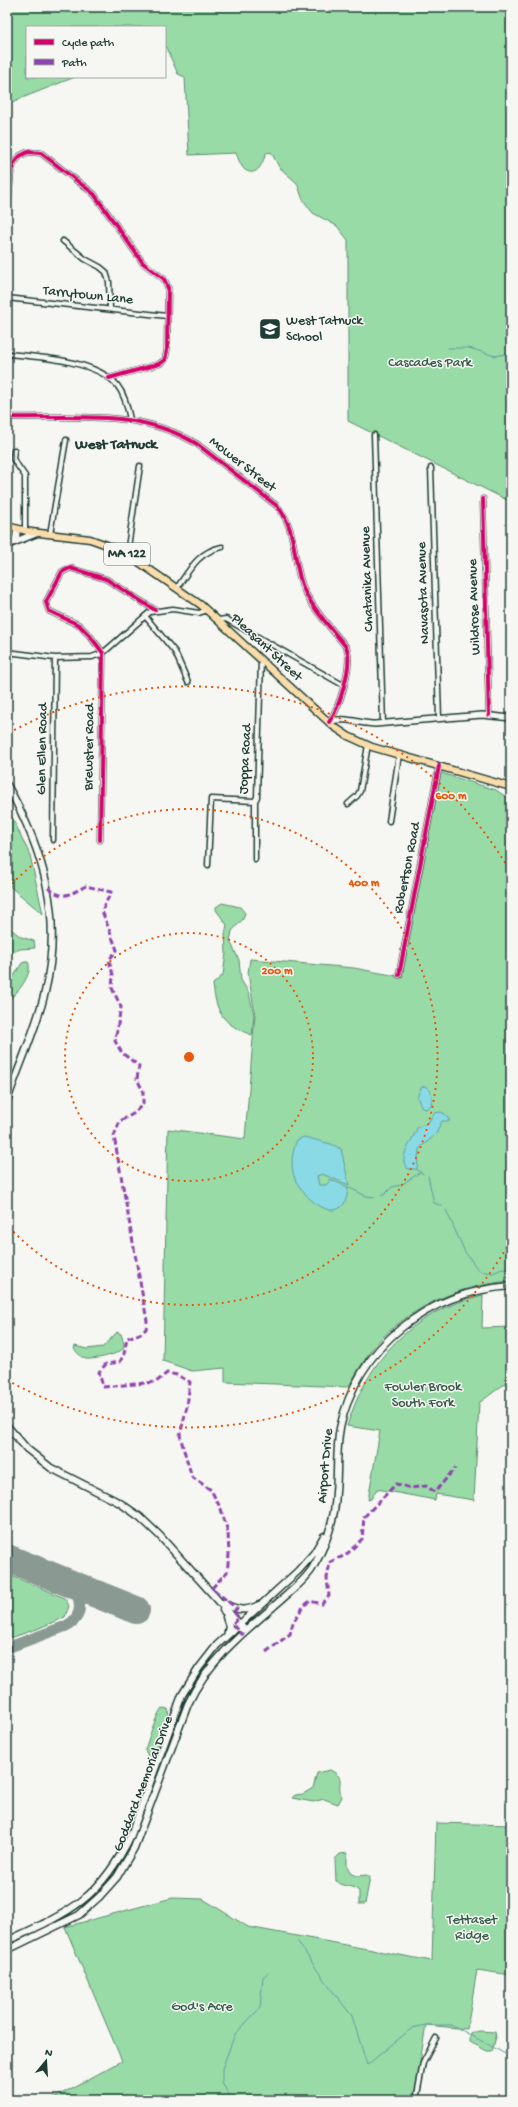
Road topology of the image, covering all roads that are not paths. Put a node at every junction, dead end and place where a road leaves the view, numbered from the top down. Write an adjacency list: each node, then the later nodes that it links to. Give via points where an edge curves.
1 (7, 216): 5 (street, via 14,162 28,152 45,154 94,194 143,263 166,282)
2 (63, 241): 4 (street, via 104,270 108,280)
3 (7, 298): 4 (street, Tarrytown Lane)
4 (110, 309): 5 (street, Tarrytown Lane)
5 (167, 316): 7 (street, via 166,353 163,361)
6 (7, 354): 7 (street, via 63,361)
7 (109, 378): 9 (street, via 122,393)
8 (7, 417): 9 (street, Mower Street)
9 (130, 419): 37 (street, Mower Street, via 192,441 280,510 290,528 304,590 349,653)
10 (374, 435): 42 (street, Chatanika Avenue)
11 (66, 440): 20 (street)
12 (14, 450): 18 (street, via 13,459 25,476)
13 (140, 466): 23 (street)
14 (430, 468): 39 (street, Navasota Avenue)
15 (483, 499): 38 (street, Wildrose Avenue)
16 (7, 526): 17 (main road, Pleasant Street / MA 122)
17 (17, 529): 18 (main road, Pleasant Street / MA 122); 21 (main road, via 16,538)
18 (25, 531): 19 (main road, Pleasant Street / MA 122)
19 (36, 533): 20 (main road, Pleasant Street / MA 122); 21 (main road)
20 (50, 534): 23 (main road, Pleasant Street / MA 122, via 90,539)
21 (9, 544)
22 (222, 547): 24 (street, via 203,554 194,562)
23 (127, 554): 24 (main road, Pleasant Street / MA 122)
24 (177, 588): 25 (main road, Pleasant Street / MA 122)
25 (201, 605): 27 (main road, Pleasant Street / MA 122); 28 (street)
26 (155, 610): 28 (street, via 174,609); 29 (street); 32 (street, via 103,578 72,568 64,570 47,600 47,608 78,625)
27 (207, 610): 28 (street); 30 (main road, Pleasant Street / MA 122)
28 (192, 612)
29 (145, 616): 32 (street); 36 (street, via 175,652)
30 (218, 620): 34 (main road, Pleasant Street / MA 122); 37 (street, via 226,619)
31 (9, 652): 33 (street); 35 (street)
32 (103, 653): 33 (street, via 79,658); 52 (street, Brewster Road)
33 (55, 658): 51 (street, Glen Ellen Road)
34 (261, 660): 41 (main road, Pleasant Street / MA 122); 48 (street, Joppa Road)
35 (9, 664)
36 (188, 682)
37 (343, 686): 41 (street, Mower Street, via 336,712)
38 (489, 715): 39 (street); 40 (street)
39 (439, 718): 42 (street)
40 (511, 718)
41 (329, 722): 42 (street, via 340,719 359,723); 43 (main road, Pleasant Street / MA 122)
42 (383, 723)
43 (368, 746): 44 (main road, Pleasant Street / MA 122); 49 (street, via 360,791)
44 (398, 754): 45 (main road, Pleasant Street / MA 122); 50 (street)
45 (439, 766): 47 (main road, Pleasant Street / MA 122); 55 (street, Robertson Road)
46 (7, 785): 56 (main road, via 39,852 48,888 52,928 45,991)
47 (511, 787)
48 (255, 801): 53 (street, Joppa Road); 54 (street, via 211,799)
49 (348, 804)
50 (389, 821)
51 (52, 840)
52 (100, 840)
53 (255, 859)
54 (208, 864)
55 (399, 974)
56 (16, 1074): 57 (main road); 58 (main road)
57 (7, 1094)
58 (7, 1102)
59 (511, 1286): 61 (main road, Airport Drive, via 484,1288 432,1307 394,1333 376,1354 353,1392 340,1428 335,1506)
60 (7, 1426): 62 (main road, Airport Drive, via 27,1449 51,1468 120,1503 140,1517)
61 (329, 1528): 63 (main road, Airport Drive, via 307,1562); 67 (main road, Airport Drive, via 322,1550 304,1578)
62 (205, 1587): 64 (main road, Airport Drive); 65 (main road, Airport Drive)
63 (272, 1596): 64 (main road, Airport Drive, via 260,1605 246,1610 234,1609); 66 (main road, Airport Drive)
64 (216, 1597): 66 (main road, Airport Drive)
65 (222, 1608): 66 (main road, Airport Drive); 68 (main road, via 229,1626)
66 (240, 1626): 67 (main road, Airport Drive); 68 (main road, Goddard Memorial Drive)
67 (244, 1631): 70 (main road, Goddard Memorial Drive, via 213,1663 195,1690 134,1848 117,1878 79,1915)
68 (226, 1638): 69 (main road, Goddard Memorial Drive, via 207,1657 182,1695 131,1836 111,1870 93,1892 74,1908)
69 (7, 1941)
70 (7, 1950)
71 (436, 2038): 72 (street, via 423,2063)
72 (416, 2100)

